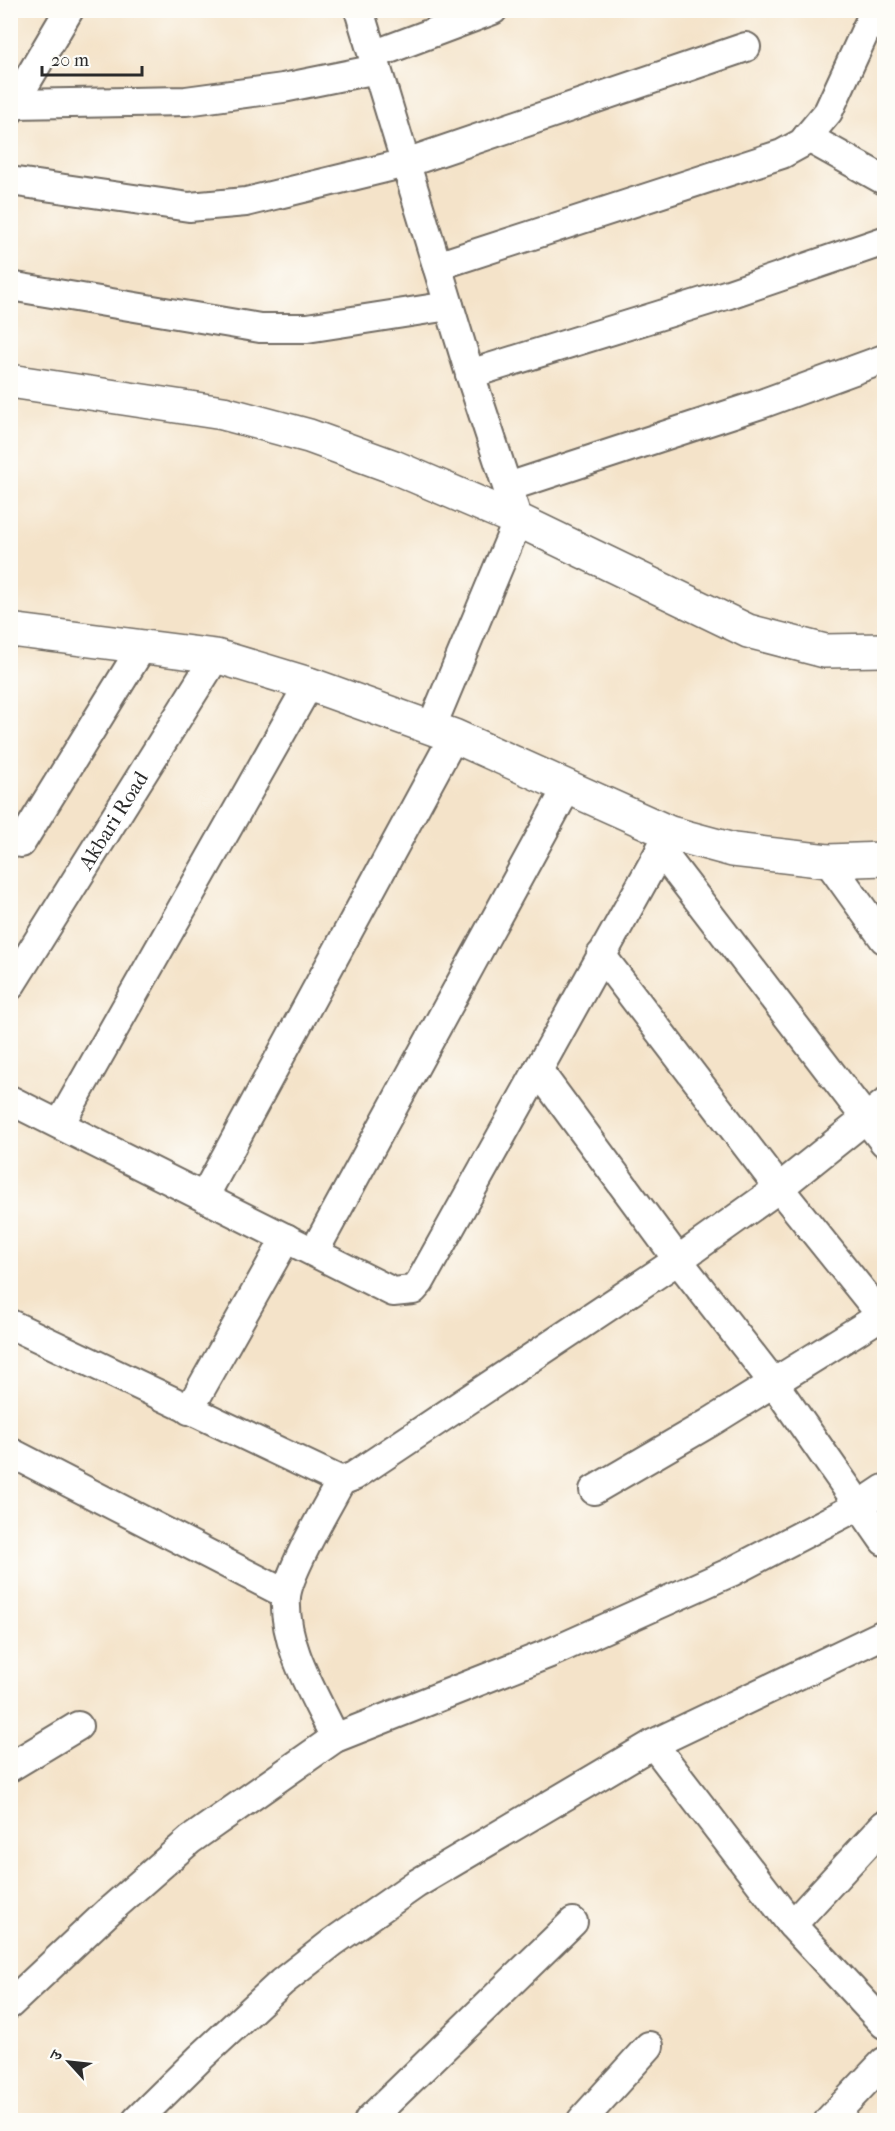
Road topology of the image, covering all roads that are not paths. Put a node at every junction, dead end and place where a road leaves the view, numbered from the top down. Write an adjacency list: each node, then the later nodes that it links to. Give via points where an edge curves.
1 (69, 10): 7 (street)
2 (359, 10): 6 (street)
3 (493, 10): 6 (street)
4 (875, 10): 8 (street, via 828,112)
5 (746, 47): 9 (street)
6 (375, 62): 7 (street, via 283,88 186,100); 9 (street)
7 (12, 107)
8 (807, 137): 10 (street); 13 (street, via 782,154)
9 (406, 163): 11 (street, via 246,202 189,207); 13 (street)
10 (885, 180)
11 (10, 181)
12 (885, 241): 17 (street)
13 (437, 266): 15 (street)
14 (10, 286): 15 (street, via 260,328 307,328)
15 (449, 306): 17 (street)
16 (885, 358): 19 (street, via 761,404)
17 (470, 374): 19 (street)
18 (10, 381): 20 (street, via 223,413 309,436)
19 (508, 487): 20 (street)
20 (518, 520): 23 (street, via 748,631 825,651); 26 (street, via 450,682)
21 (10, 630): 22 (street)
22 (142, 647): 24 (street); 29 (street)
23 (885, 650)
24 (216, 656): 25 (street); 34 (street, Akbari Road)
25 (309, 684): 26 (street); 38 (street)
26 (442, 732): 27 (street); 41 (street)
27 (567, 788): 28 (street); 43 (street)
28 (665, 842): 31 (street); 33 (street); 37 (street)
29 (21, 843)
30 (885, 859): 31 (street)
31 (828, 861): 32 (street)
32 (885, 939)
33 (601, 955): 35 (street); 40 (street)
34 (10, 986)
35 (538, 1070): 43 (street, via 413,1290 393,1292); 44 (street)
36 (10, 1100): 38 (street)
37 (875, 1112): 39 (street); 40 (street)
38 (60, 1124): 41 (street)
39 (885, 1142)
40 (779, 1188): 44 (street); 45 (street)
41 (204, 1197): 42 (street)
42 (286, 1238): 43 (street); 48 (street)
43 (314, 1252)
44 (678, 1260): 47 (street); 50 (street)
45 (883, 1315): 47 (street)
46 (10, 1324): 48 (street)
47 (773, 1382): 52 (street); 53 (street)
48 (189, 1410): 50 (street)
49 (10, 1452): 55 (street)
50 (341, 1481): 55 (street)
51 (885, 1489): 53 (street)
52 (594, 1490)
53 (860, 1505): 54 (street); 58 (street, via 731,1572 550,1653)
54 (885, 1541)
55 (286, 1594): 58 (street, via 287,1627 297,1656)
56 (885, 1635): 59 (street)
57 (78, 1726): 60 (street)
58 (336, 1738): 64 (street, via 190,1840)
59 (653, 1744): 63 (street); 68 (street, via 416,1884 333,1942 225,2034)
60 (10, 1767)
61 (885, 1825): 63 (street)
62 (573, 1922): 69 (street)
63 (792, 1925): 65 (street)
64 (10, 2004)
65 (885, 2024)
66 (649, 2046): 70 (street)
67 (885, 2062): 71 (street)
68 (137, 2121)
69 (369, 2121)
70 (582, 2121)
71 (829, 2121)

